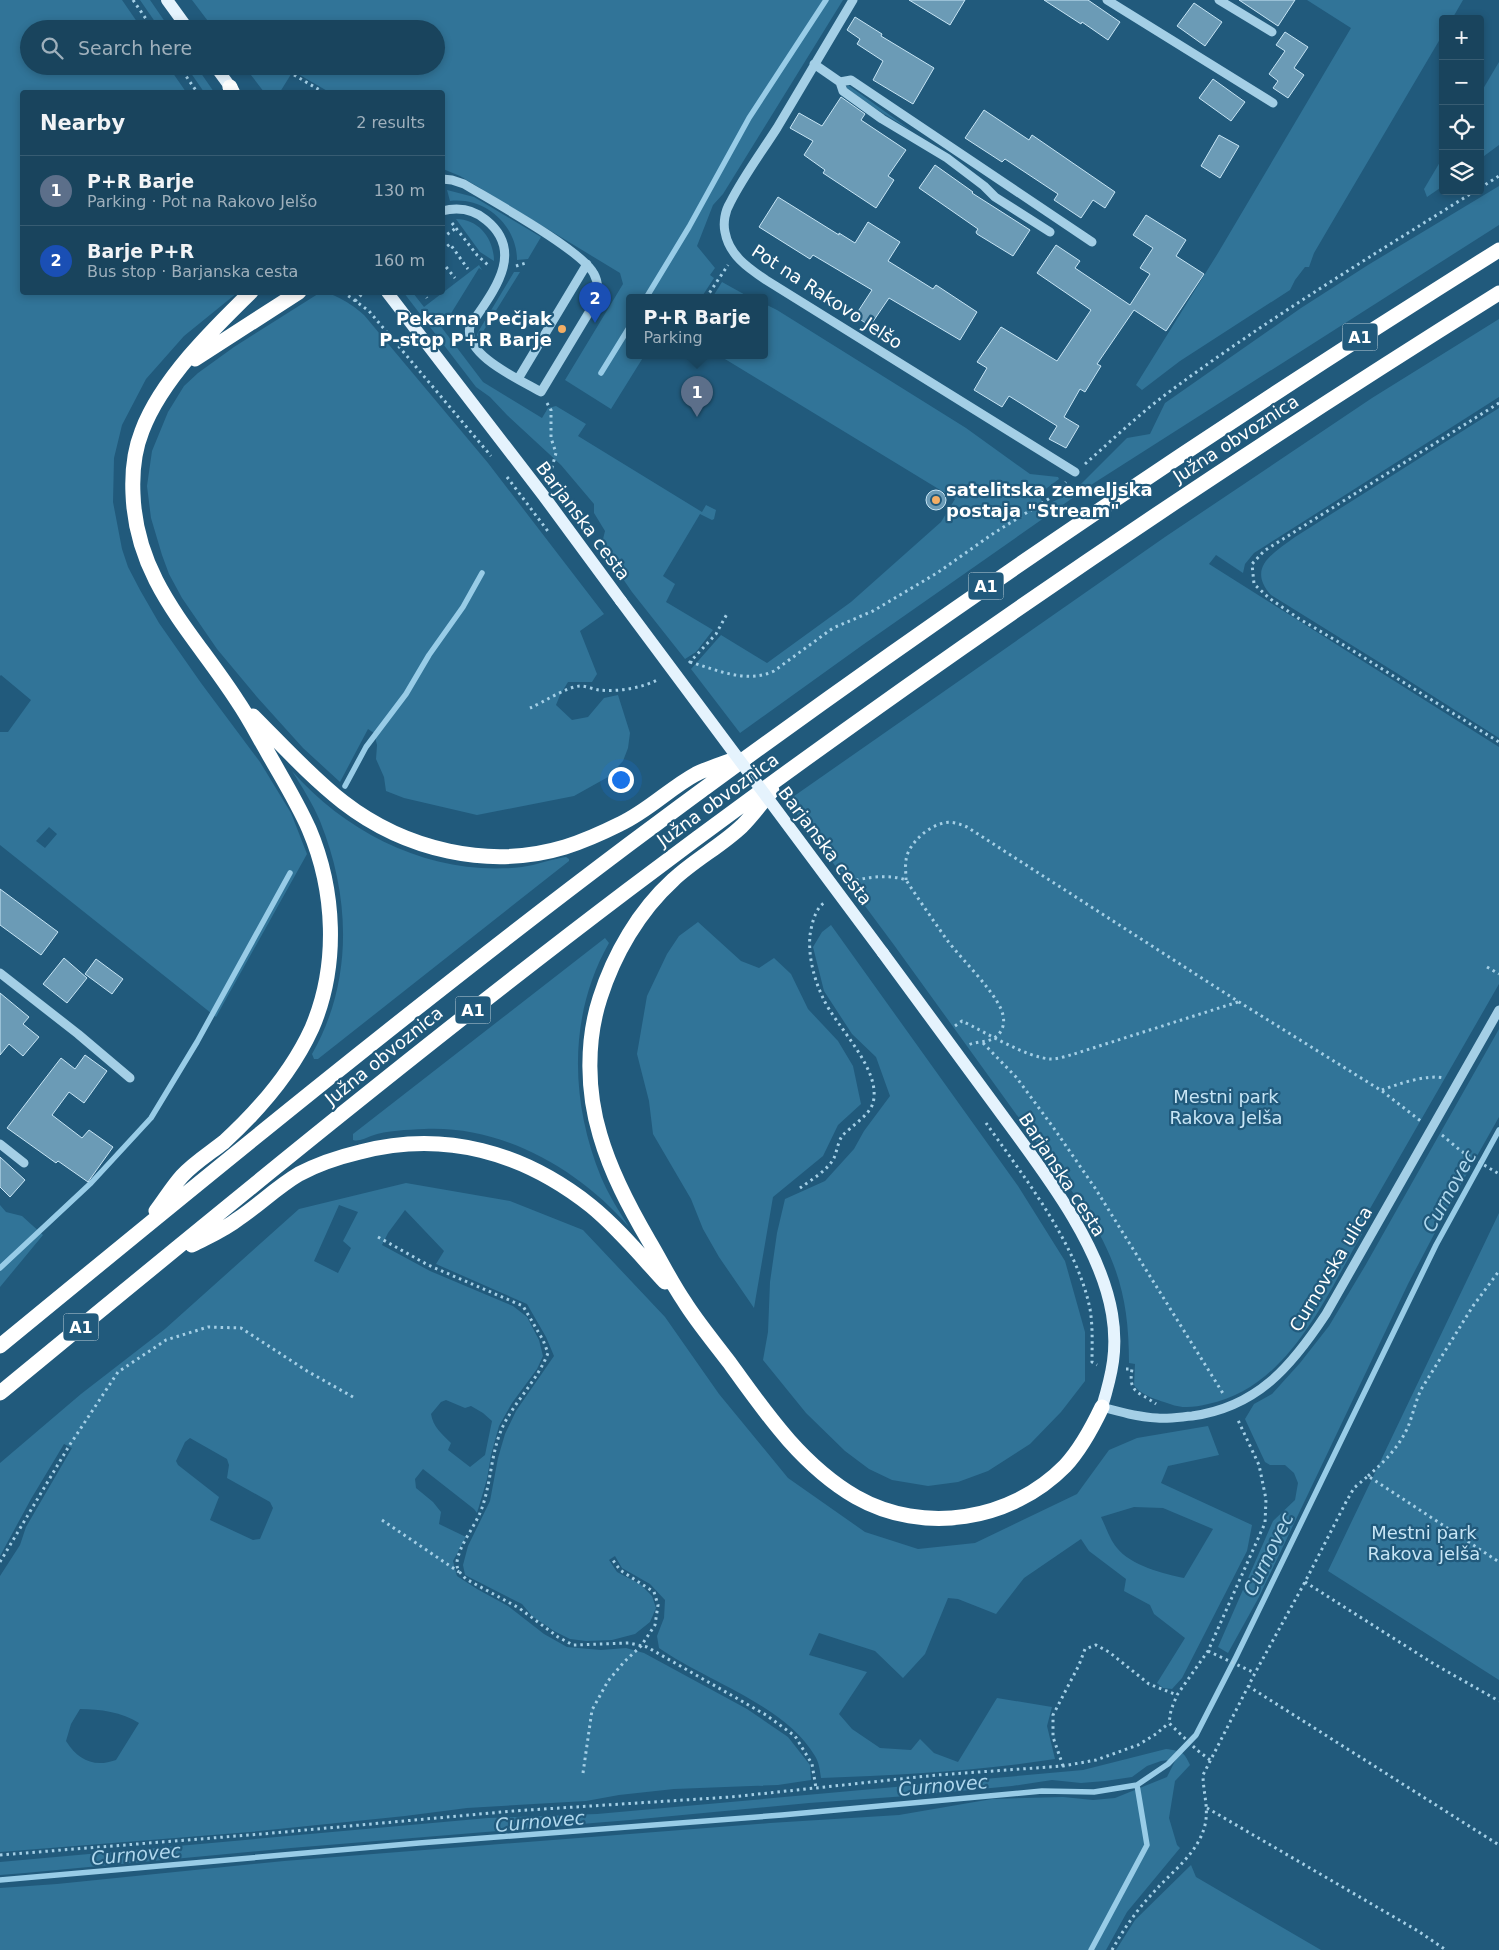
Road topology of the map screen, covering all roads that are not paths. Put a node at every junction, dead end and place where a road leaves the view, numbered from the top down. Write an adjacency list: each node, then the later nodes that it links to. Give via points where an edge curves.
1 (167, 0): 5 (main road)
2 (853, 0): 7 (street, Pot na Rakovo Jelšo)
3 (1107, 0): 11 (street)
4 (1219, 0): 6 (street)
5 (181, 20)
6 (1272, 32)
7 (814, 64): 9 (street); 26 (street, Pot na Rakovo Jelšo, via 729,204 724,231 735,255 766,280)
8 (221, 75): 10 (main road)
9 (840, 82): 12 (street, via 851,80); 13 (street, via 843,91 882,119)
10 (231, 90)
11 (1273, 103)
12 (953, 149): 13 (street); 17 (street)
13 (947, 158): 16 (street, via 995,197)
14 (445, 179): 19 (street, via 464,184 564,246)
15 (446, 215): 25 (street, via 462,209 477,213 490,223 501,239 505,256 502,272 468,332 473,347 480,354)
16 (1050, 232)
17 (1092, 242)
18 (1499, 250): 28 (highway, Južna obvoznica / A1, via 1352,342 1108,503)
19 (587, 264): 25 (street); 25 (street, via 597,281 594,304 541,392)
20 (1499, 293): 29 (highway, Južna obvoznica / A1, via 1142,523)
21 (248, 295): 24 (highway)
22 (294, 295): 24 (highway)
23 (389, 295): 40 (main road, Barjanska cesta, bridge, via 543,495 954,1049 1056,1192 1100,1272 1112,1314 1113,1367)
24 (181, 368): 27 (highway, via 152,408 137,444 133,474 134,518 142,548 160,590)
25 (518, 378)
26 (1075, 472)
27 (238, 701): 28 (highway, via 316,779 367,819 418,843 462,854 538,853 572,844 623,822 697,774); 35 (highway, via 293,796 318,853 329,907 327,972 312,1028 286,1072 249,1119 182,1176)
28 (753, 753): 35 (highway, Južna obvoznica / A1, via 437,992)
29 (792, 769): 36 (highway, Južna obvoznica / A1, via 473,1010); 37 (highway, via 741,826 671,882 637,924 608,974 593,1030 590,1081 599,1135 622,1192)
30 (0, 973): 32 (street)
31 (1499, 1010): 40 (street, Curnovska ulica, via 1326,1314 1294,1359 1248,1398 1214,1412 1175,1418 1143,1417)
32 (130, 1078)
33 (0, 1144): 34 (street)
34 (24, 1163)
35 (142, 1230): 38 (highway, Južna obvoznica / A1)
36 (162, 1260): 37 (highway, via 237,1220 272,1192 324,1163 396,1145 450,1144 497,1154 553,1180 590,1205); 39 (highway, Južna obvoznica / A1)
37 (685, 1302): 40 (highway, via 766,1412 804,1457 857,1498 890,1512 951,1518 989,1512 1015,1502 1052,1478 1066,1464 1086,1438)
38 (0, 1346)
39 (0, 1393)
40 (1102, 1407)

